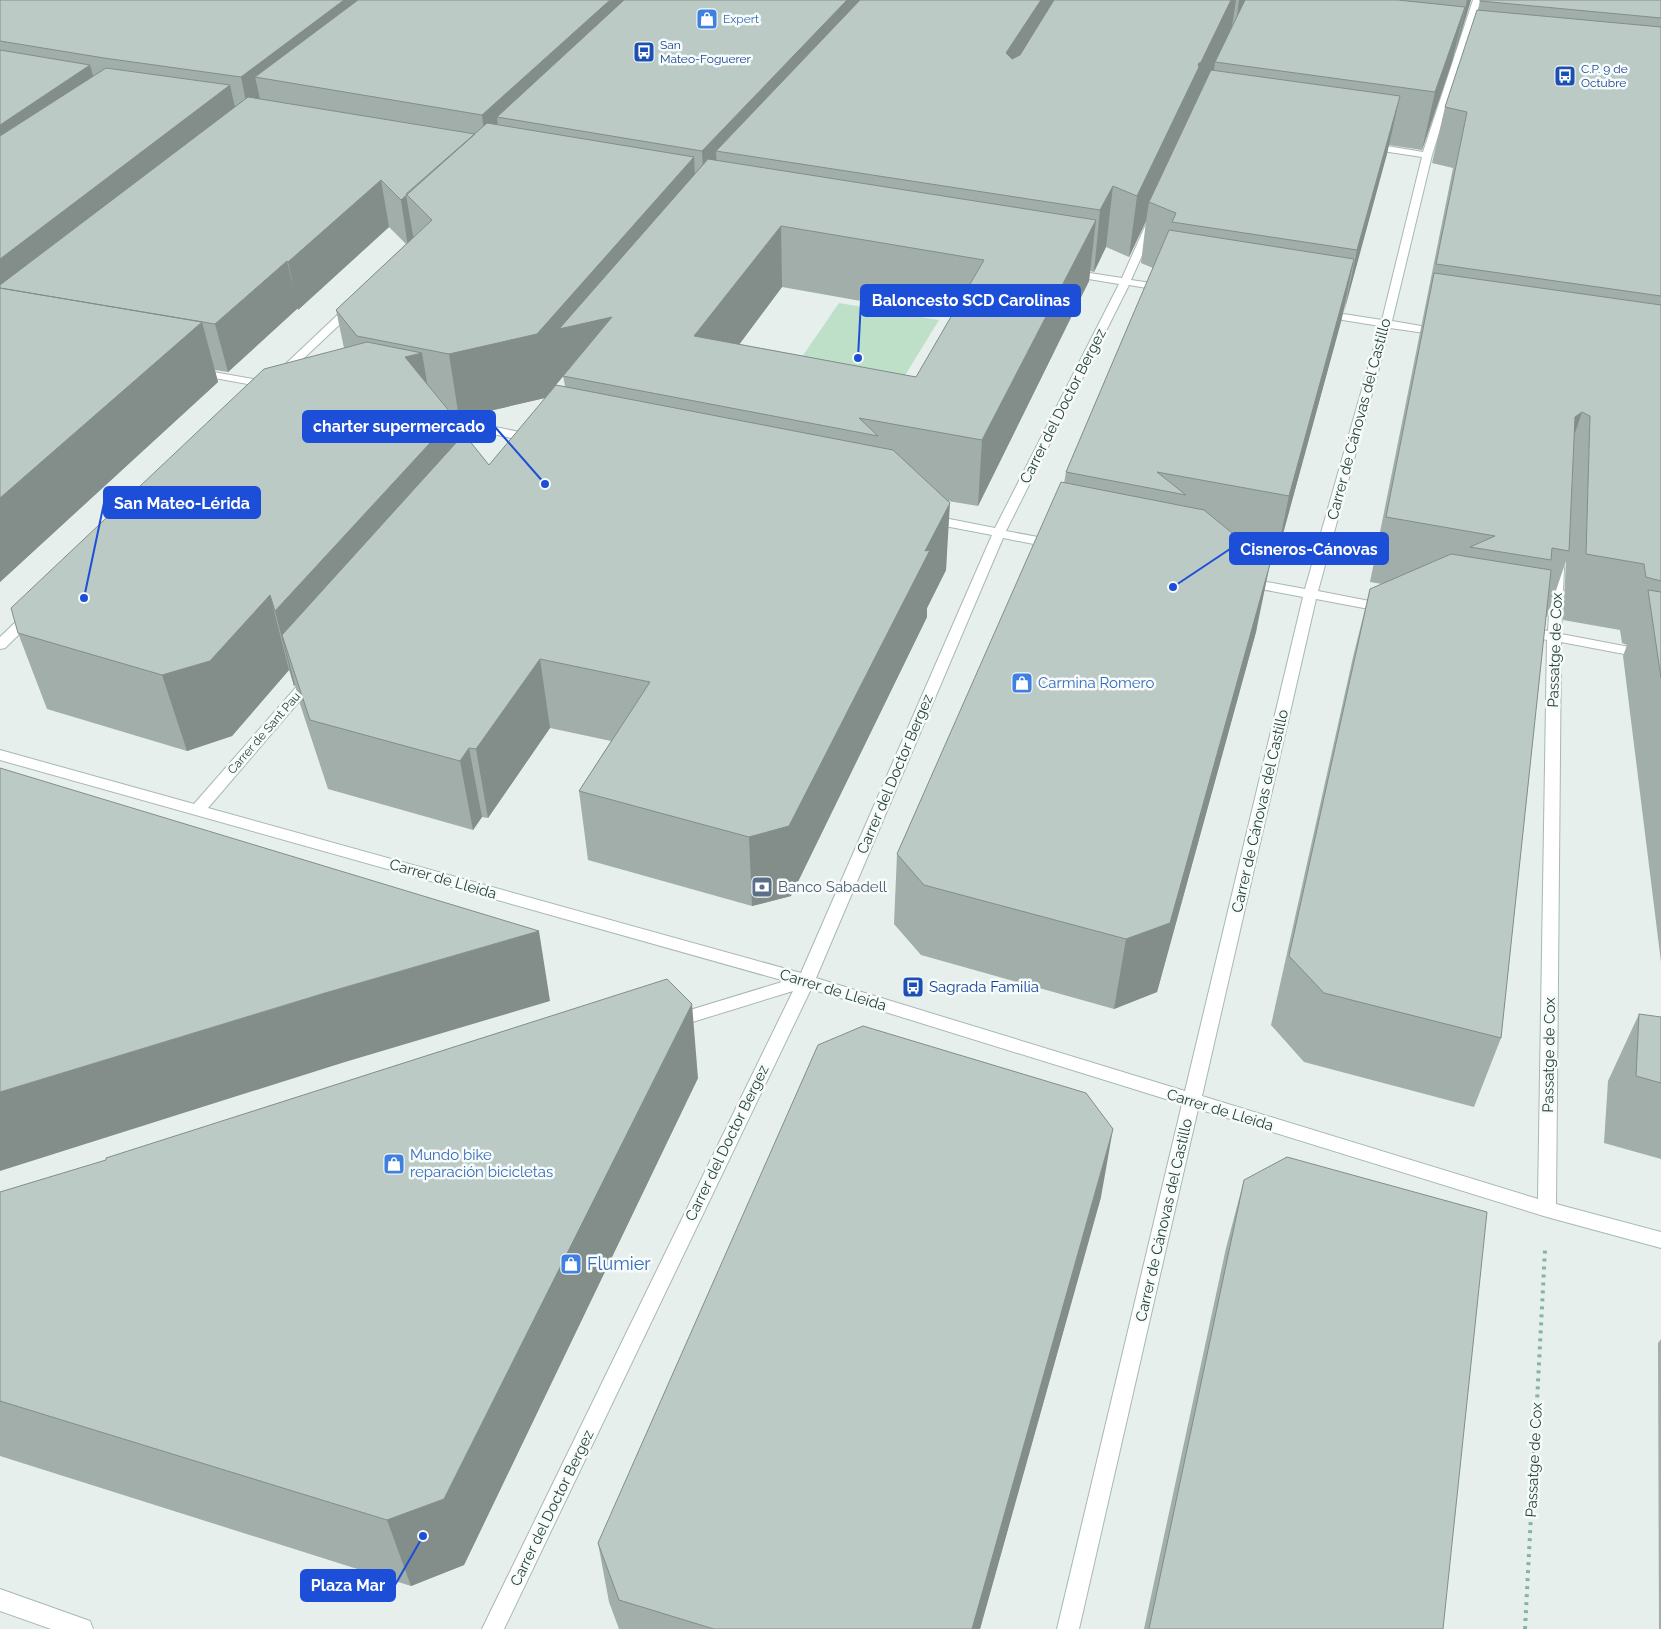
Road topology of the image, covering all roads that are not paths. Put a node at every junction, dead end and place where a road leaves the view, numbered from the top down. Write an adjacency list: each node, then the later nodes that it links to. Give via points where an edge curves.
1 (1477, 0): 3 (street, Carrer de Cánovas del Castillo)
2 (1360, 145): 3 (street)
3 (1427, 154): 10 (street, Carrer de Cánovas del Castillo)
4 (1157, 211): 6 (street, Carrer del Doctor Bergez)
5 (1057, 271): 6 (street)
6 (1125, 282): 7 (street); 16 (street, Carrer del Doctor Bergez)
7 (1173, 290)
8 (362, 298): 12 (street, via 270,388)
9 (1308, 311): 10 (street)
10 (1386, 324): 11 (street); 20 (street, Carrer de Cánovas del Castillo)
11 (1454, 334)
12 (183, 370)
13 (424, 416): 14 (street)
14 (551, 442)
15 (921, 517): 16 (street)
16 (999, 533): 17 (street); 30 (street, Carrer del Doctor Bergez)
17 (1067, 547)
18 (1559, 549): 24 (street, Passatge de Cox)
19 (1232, 580): 20 (street)
20 (1310, 595): 22 (street); 32 (street, Carrer de Cánovas del Castillo)
21 (42, 604): 25 (street)
22 (1398, 610)
23 (1515, 630): 24 (street)
24 (1554, 636): 26 (street); 33 (street, Passatge de Cox)
25 (0, 645)
26 (1661, 657)
27 (321, 668): 29 (street, Carrer de Sant Pau)
28 (0, 755): 29 (street, Carrer de Lleida)
29 (198, 810): 30 (street, Carrer de Lleida)
30 (806, 981): 31 (street); 32 (street, Carrer de Lleida); 37 (street, Carrer del Doctor Bergez)
31 (654, 1028)
32 (1192, 1101): 33 (street, Carrer de Lleida); 38 (street, Carrer de Cánovas del Castillo)
33 (1547, 1209): 34 (street, Carrer de Lleida)
34 (1661, 1240)
35 (0, 1600): 36 (street)
36 (82, 1629)
37 (493, 1629)
38 (1068, 1629)

